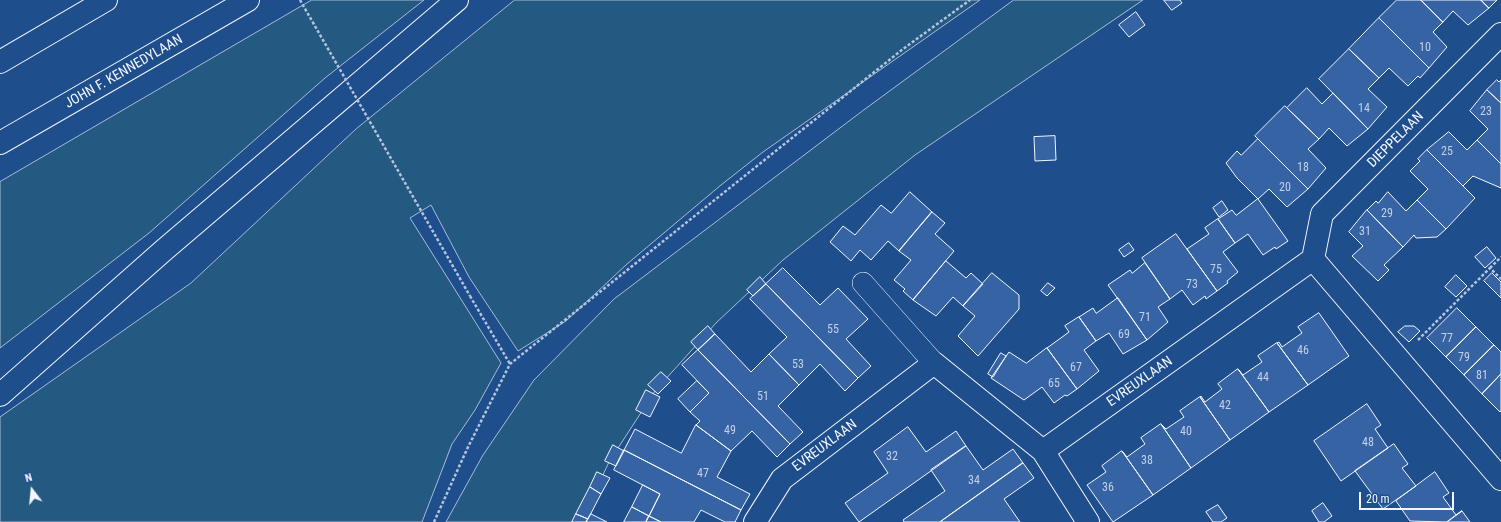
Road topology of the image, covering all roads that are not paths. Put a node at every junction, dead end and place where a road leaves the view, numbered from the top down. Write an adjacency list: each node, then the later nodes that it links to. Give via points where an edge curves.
1 (248, 0): 7 (main road, JOHN F. KENNEDYLAAN)
2 (457, 0): 11 (main road, via 164,250)
3 (105, 1): 5 (main road); 6 (main road)
4 (1501, 34): 8 (main road, DIEPPELAAN, via 1322,214)
5 (0, 52)
6 (0, 62)
7 (0, 143)
8 (1313, 259): 12 (main road, EVREUXLAAN); 13 (main road)
9 (863, 283): 10 (street)
10 (934, 363): 12 (main road); 14 (main road, EVREUXLAAN, via 782,479)
11 (0, 395)
12 (1043, 451): 15 (main road)
13 (1501, 479)
14 (755, 522)
15 (1088, 522)

